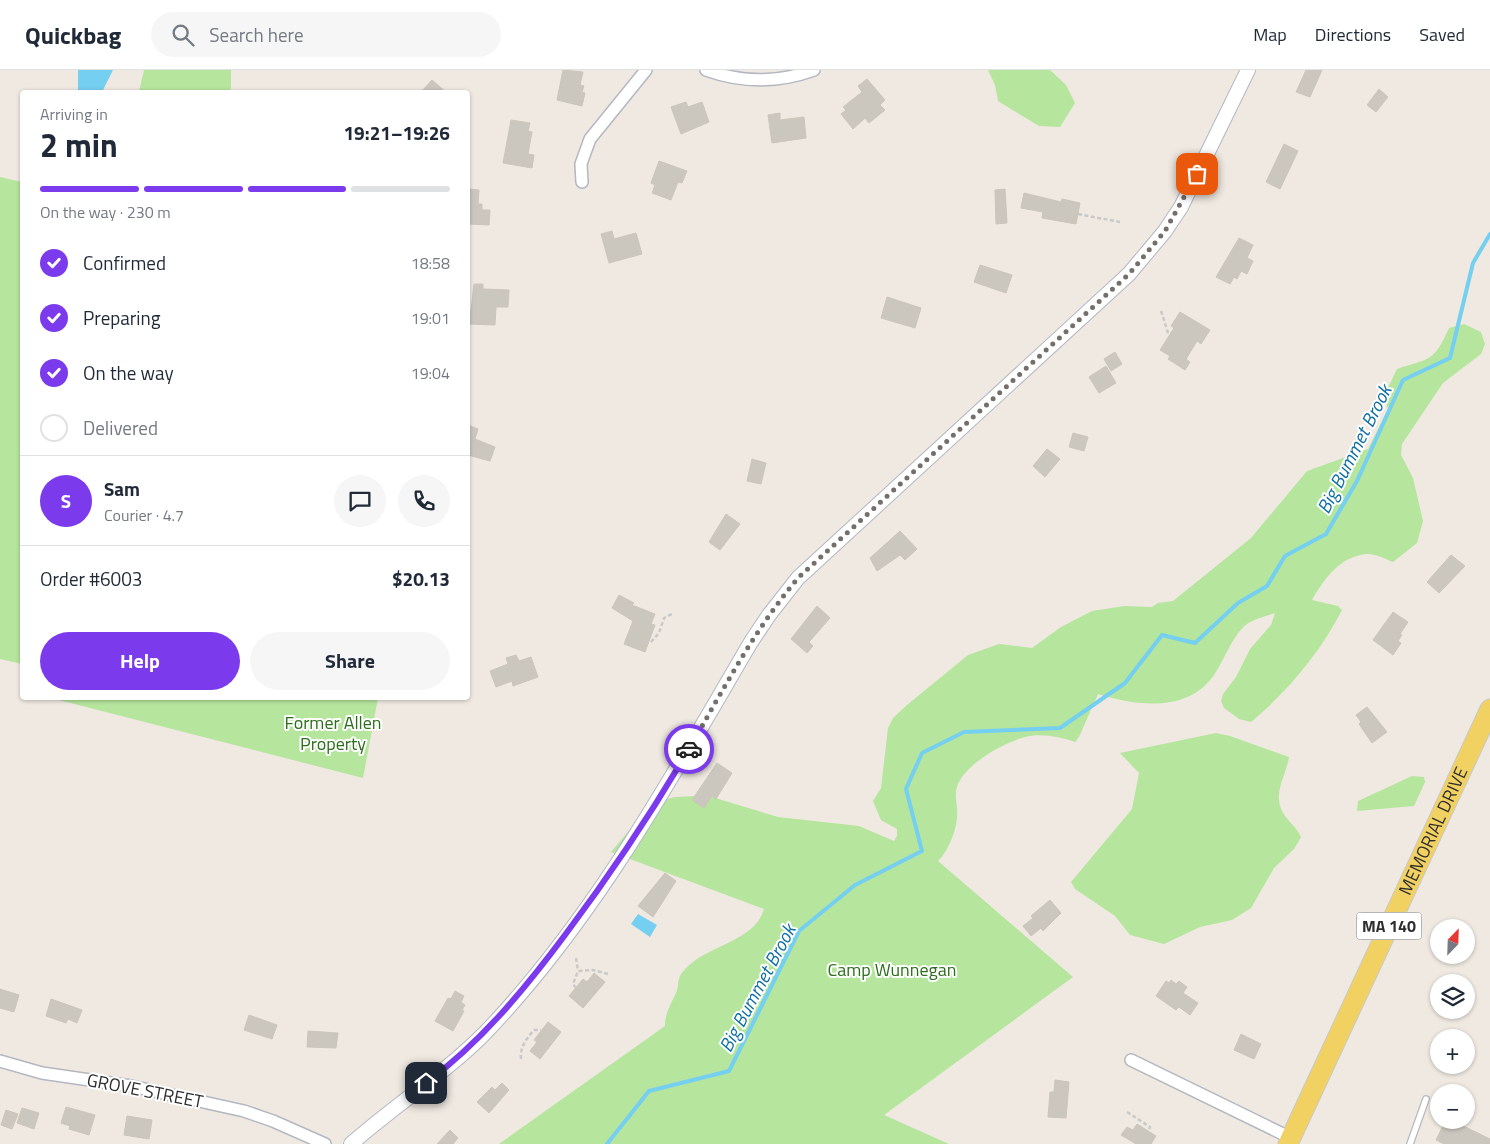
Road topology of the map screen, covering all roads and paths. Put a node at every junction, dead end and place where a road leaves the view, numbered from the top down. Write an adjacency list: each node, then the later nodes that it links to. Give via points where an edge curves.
1 (646, 70): 5 (street, via 590,138 581,164)
2 (706, 70): 3 (street, via 754,80 787,78)
3 (814, 70)
4 (1248, 70): 28 (street, via 1181,206 1148,253 798,578 751,642 640,831 546,961 470,1046)
5 (582, 182)
6 (1078, 214): 7 (path)
7 (1120, 222)
8 (1161, 311): 9 (path)
9 (1169, 336)
10 (672, 614): 11 (path, via 664,618 659,633)
11 (651, 642)
12 (1490, 709): 25 (main road, MEMORIAL DRIVE / MA 140)
13 (576, 958): 14 (path)
14 (578, 972): 15 (path, via 593,970); 16 (path, via 573,984)
15 (608, 974)
16 (576, 988)
17 (541, 1030): 18 (path, via 534,1030 528,1037 521,1049)
18 (521, 1059)
19 (1131, 1060): 25 (street)
20 (0, 1061): 23 (street, GROVE STREET, via 259,1115)
21 (1426, 1099): 29 (lane)
22 (1127, 1112): 24 (path)
23 (287, 1129): 26 (street, GROVE STREET); 27 (street, GROVE STREET)
24 (1149, 1129)
25 (1289, 1141)
26 (300, 1144)
27 (325, 1144)
28 (351, 1144)
29 (1410, 1144)

